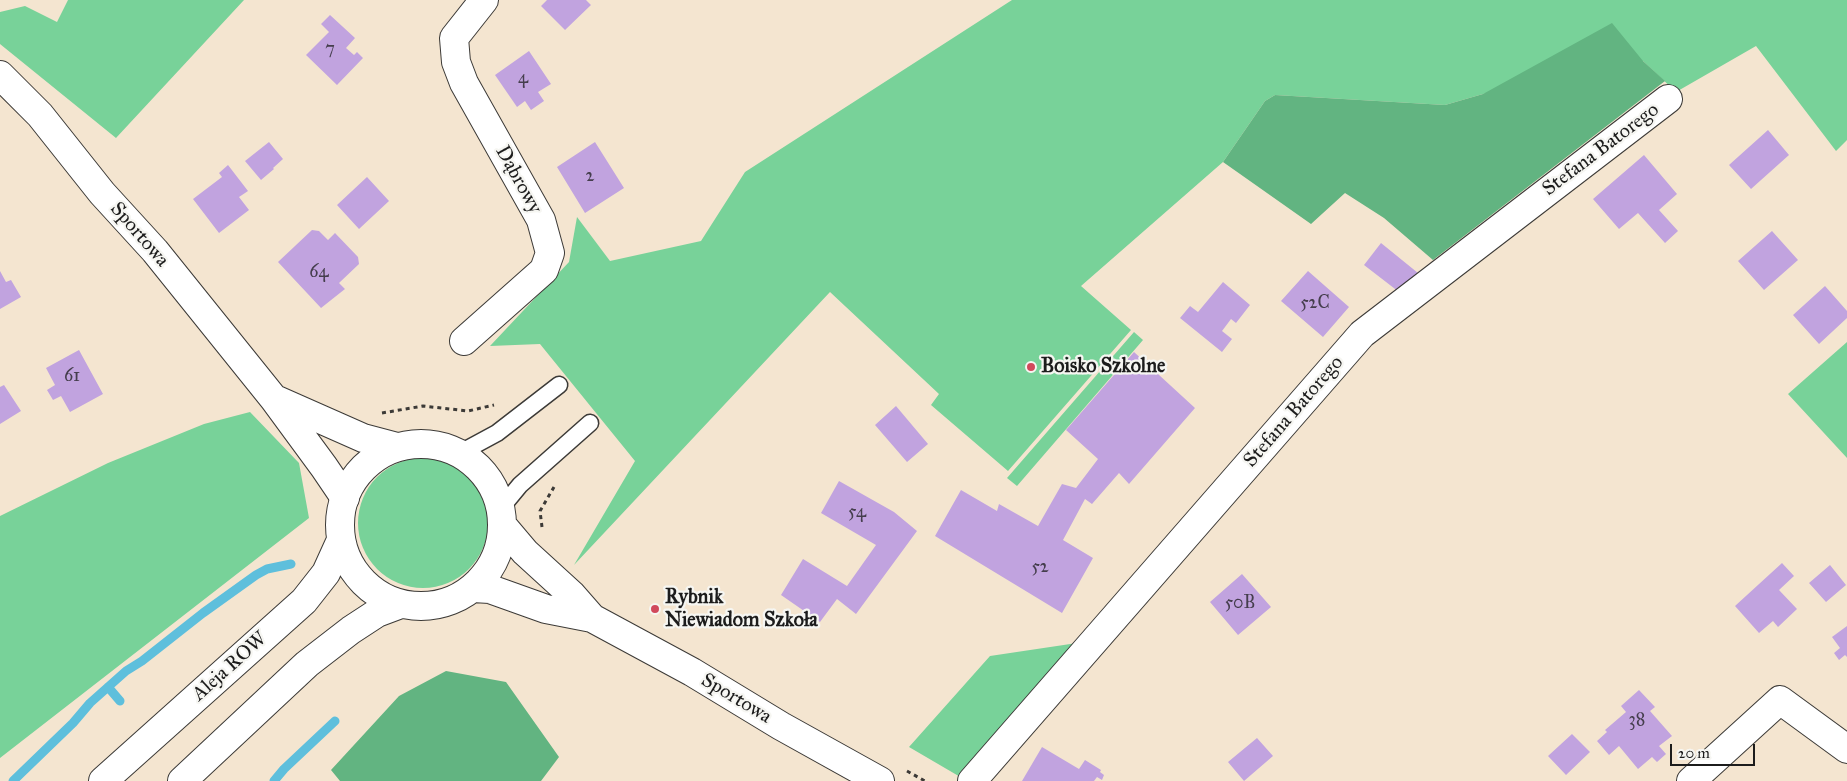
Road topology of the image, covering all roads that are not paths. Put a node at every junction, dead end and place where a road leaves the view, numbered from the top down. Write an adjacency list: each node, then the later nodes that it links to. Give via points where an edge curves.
1 (484, 0): 4 (street, Dąbrowy, via 454,38 456,62 464,83 541,220 550,253 544,270)
2 (0, 74): 6 (street, Sportowa, via 155,251)
3 (1668, 99): 20 (street, Stefana Batorego, via 1362,334)
4 (464, 341)
5 (559, 386): 9 (lane, via 497,433)
6 (274, 399): 8 (street, Sportowa, via 363,438); 10 (street, Sportowa)
7 (590, 423): 11 (lane, via 520,485)
8 (397, 447): 9 (street, via 418,443 440,445); 10 (street, via 374,458 356,476)
9 (460, 453): 11 (street, via 480,467 493,486)
10 (345, 498): 12 (street, via 340,519)
11 (502, 517): 13 (street, via 500,549 489,570); 15 (street, Sportowa, via 524,552 571,594)
12 (341, 540): 14 (street, via 349,562 362,580 380,595); 17 (street, Aleja ROW, via 326,573 304,601)
13 (473, 588): 14 (street, via 439,604 420,607); 15 (street, Sportowa, via 490,588 546,609)
14 (401, 604): 18 (street, via 377,613 307,664)
15 (592, 618): 19 (street, Sportowa)
16 (1847, 749): 21 (street, via 1780,700)
17 (103, 781)
18 (182, 781)
19 (880, 781)
20 (972, 781)
21 (1691, 781)

